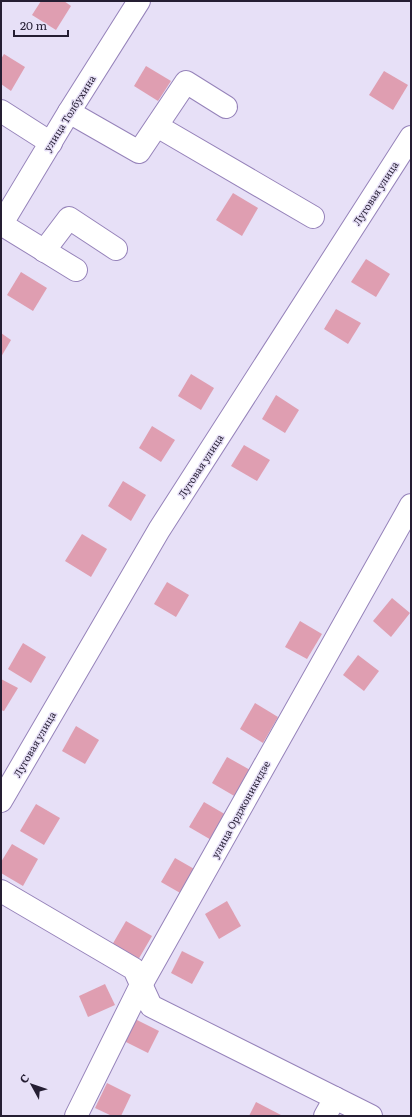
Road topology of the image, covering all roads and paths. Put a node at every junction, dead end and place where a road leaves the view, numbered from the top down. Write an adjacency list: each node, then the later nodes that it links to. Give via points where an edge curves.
1 (139, 1): 4 (street, улица Толбухина)
2 (226, 107): 5 (street, via 186,82)
3 (1, 111): 7 (street)
4 (69, 112): 5 (street, via 139,152); 7 (street, улица Толбухина)
5 (157, 126): 8 (street)
6 (411, 137): 14 (street, Луговая улица, via 159,530)
7 (51, 143): 9 (street, улица Толбухина)
8 (313, 217)
9 (1, 225): 11 (street)
10 (116, 249): 11 (street, via 69,218)
11 (44, 251): 12 (street)
12 (76, 270)
13 (411, 505): 16 (street, улица Орджоникидзе)
14 (1, 801)
15 (1, 891): 16 (street, via 134,969)
16 (141, 985): 17 (street, via 151,1006); 18 (street, улица Орджоникидзе)
17 (330, 1107): 19 (street)
18 (76, 1116)
19 (371, 1116)

